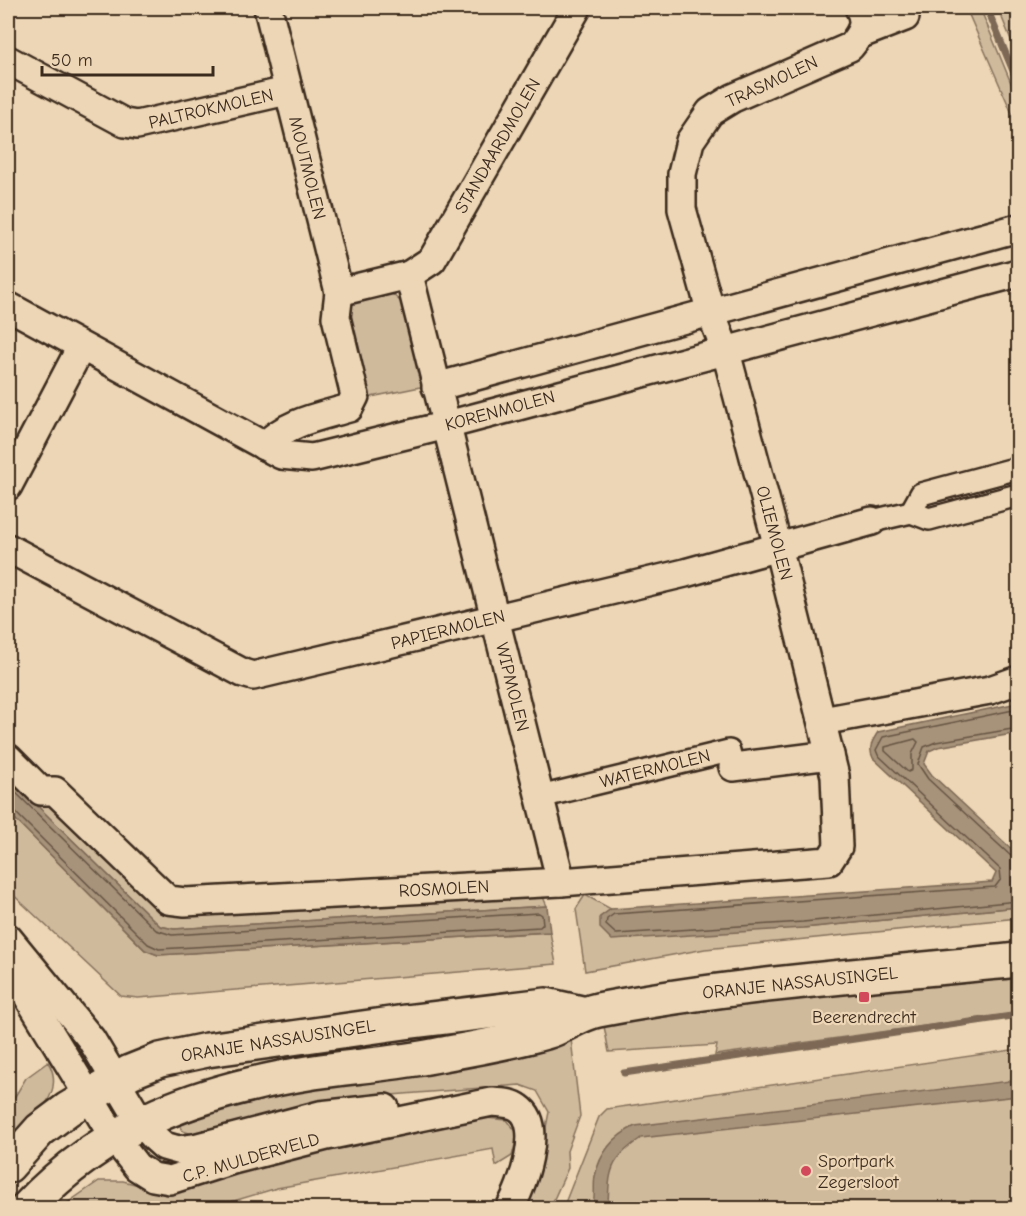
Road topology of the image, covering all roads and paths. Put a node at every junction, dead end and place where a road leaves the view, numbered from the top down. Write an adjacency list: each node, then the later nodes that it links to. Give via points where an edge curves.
1 (268, 8): 7 (street, MOUTMOLEN)
2 (577, 8): 10 (street, STANDAARDMOLEN, via 432,260)
3 (859, 8): 5 (street, via 864,16)
4 (905, 17): 5 (street, TRASMOLEN)
5 (861, 34): 13 (street, TRASMOLEN, via 850,46 710,112 690,141 682,174 682,209)
6 (8, 60): 7 (street, PALTROKMOLEN, via 125,123 137,125)
7 (287, 91): 11 (street, MOUTMOLEN)
8 (1018, 228): 13 (street)
9 (1018, 273): 15 (street, KORENMOLEN)
10 (410, 275): 11 (street); 16 (street)
11 (338, 305): 18 (street, MOUTMOLEN, via 355,396 349,408 292,425)
12 (8, 306): 14 (street, KORENMOLEN)
13 (711, 313): 15 (street, OLIEMOLEN); 16 (street)
14 (81, 347): 18 (street, KORENMOLEN); 20 (street)
15 (726, 352): 17 (street, KORENMOLEN); 24 (street, OLIEMOLEN)
16 (436, 387): 17 (street, WIPMOLEN)
17 (447, 425): 18 (street, KORENMOLEN, via 312,458 281,455); 26 (street, WIPMOLEN)
18 (264, 446)
19 (1018, 468): 22 (street, via 921,494)
20 (8, 486)
21 (1018, 495): 22 (street, PAPIERMOLEN, via 929,519)
22 (911, 512): 23 (street, PAPIERMOLEN)
23 (873, 521): 24 (street, PAPIERMOLEN)
24 (778, 547): 26 (street, PAPIERMOLEN); 28 (street, OLIEMOLEN)
25 (8, 548): 26 (street, PAPIERMOLEN, via 253,676)
26 (495, 619): 32 (street, WIPMOLEN)
27 (1018, 680): 28 (street, via 990,690)
28 (822, 721): 29 (street, OLIEMOLEN)
29 (830, 755): 31 (street, WATERMOLEN); 33 (street, ROSMOLEN, via 835,776 838,848 829,861)
30 (8, 758): 33 (street, ROSMOLEN, via 41,791 55,791 168,900 217,901)
31 (733, 767): 32 (street, WATERMOLEN, via 729,751)
32 (540, 797): 33 (street, WIPMOLEN)
33 (561, 882)
34 (8, 938): 38 (street, via 91,1039)
35 (1018, 960): 37 (main road, ORANJE NASSAUSINGEL, via 663,998)
36 (8, 964): 39 (street)
37 (547, 1019): 38 (main road, ORANJE NASSAUSINGEL, via 405,1022 191,1053 145,1065); 40 (main road, ORANJE NASSAUSINGEL, via 440,1055 216,1091)
38 (116, 1080): 39 (main road, ORANJE NASSAUSINGEL); 40 (street, C.P. MULDERVELD)
39 (87, 1096): 40 (street, C.P. MULDERVELD); 41 (main road, ORANJE NASSAUSINGEL, via 40,1130)
40 (126, 1129): 42 (main road, ORANJE NASSAUSINGEL, via 72,1165); 43 (street, C.P. MULDERVELD, via 137,1167 153,1177 170,1180 327,1136 492,1102 511,1104 521,1109 530,1128 530,1149)
41 (8, 1166)
42 (27, 1209)
43 (510, 1209)

